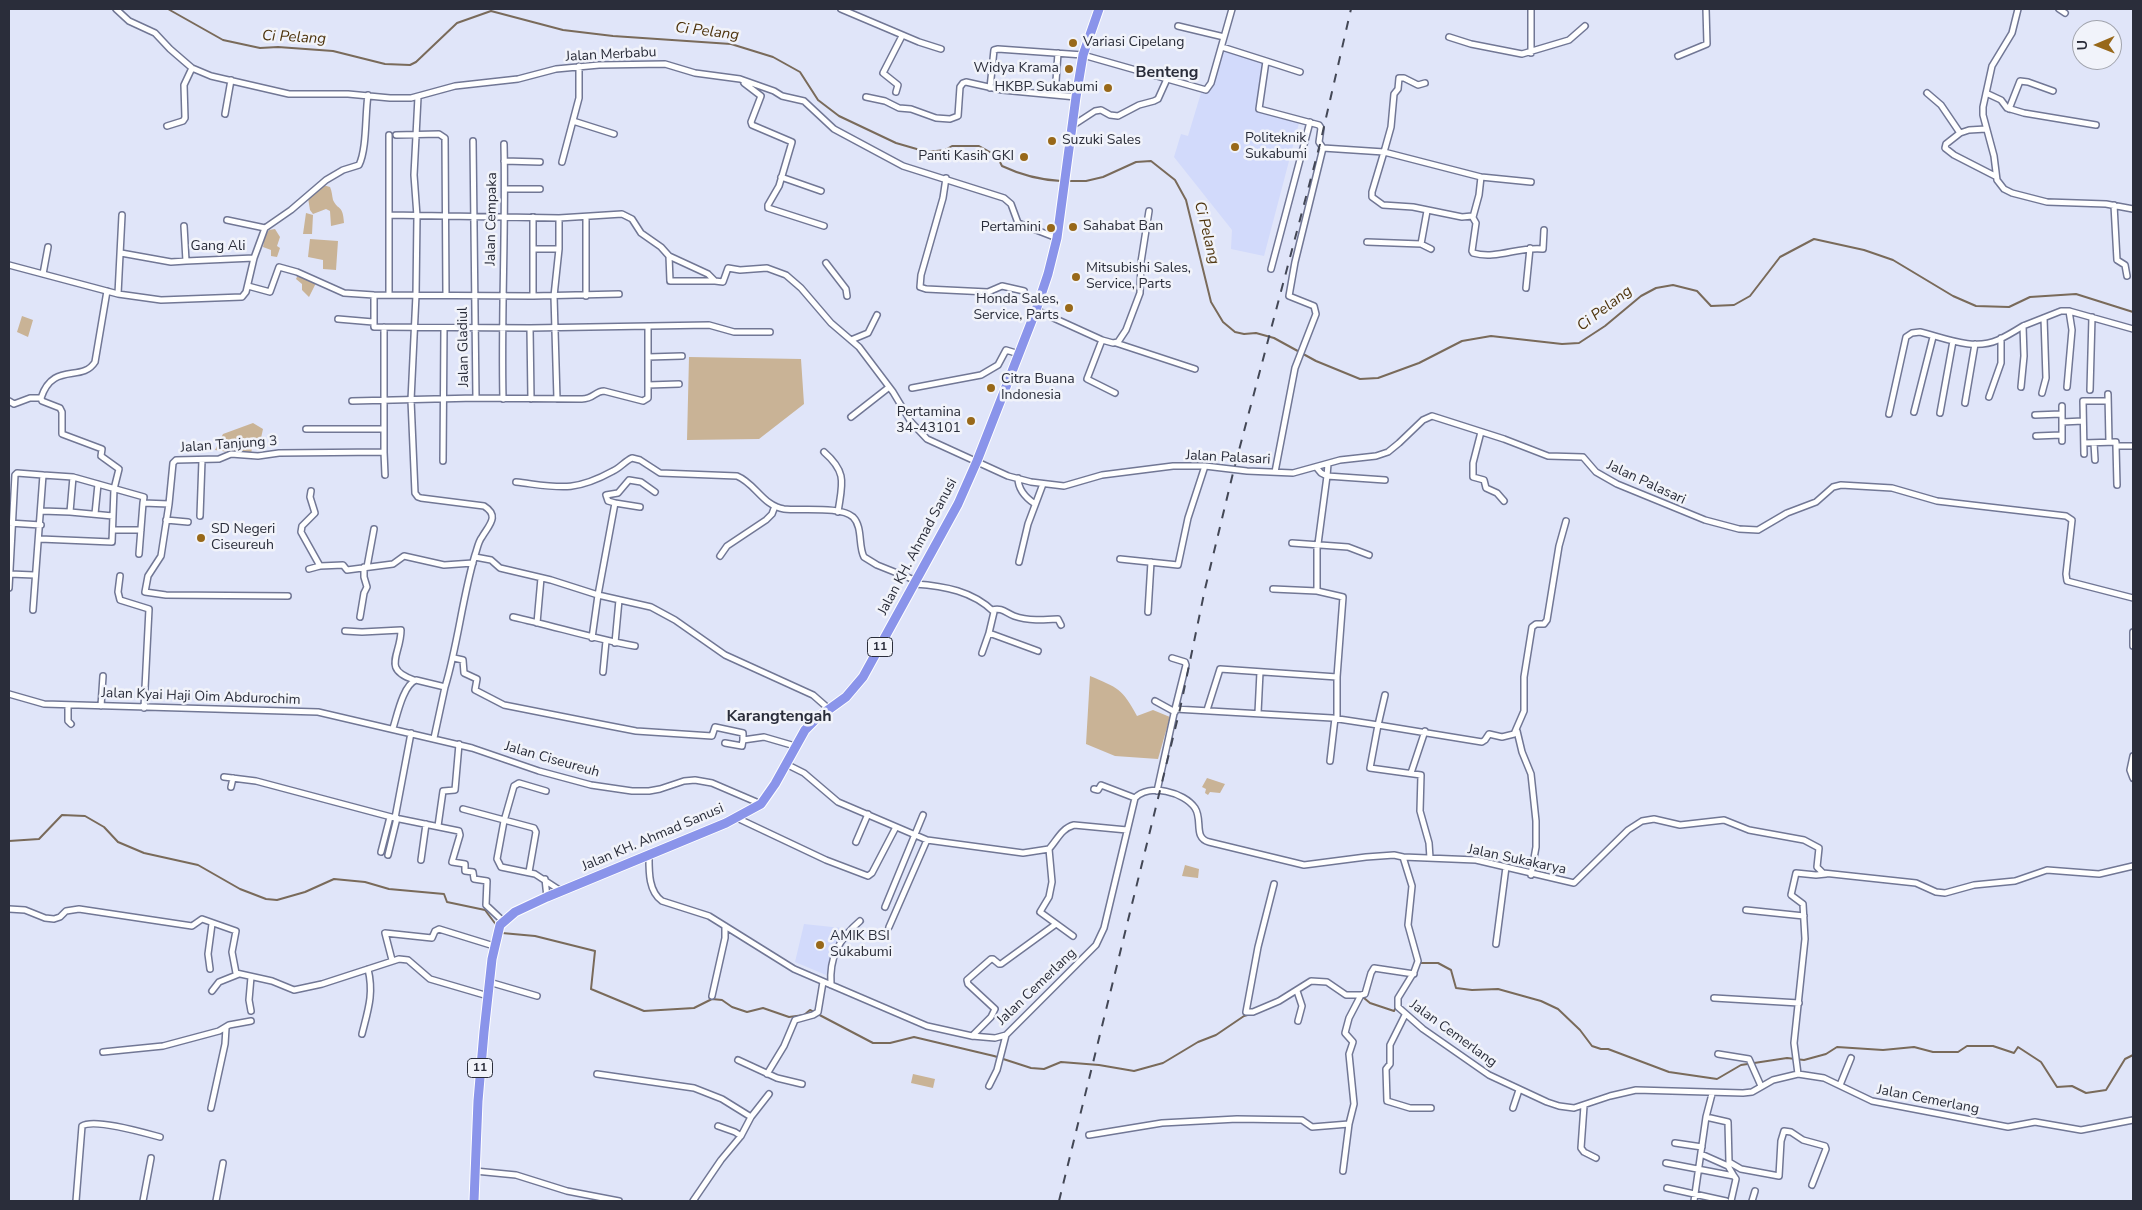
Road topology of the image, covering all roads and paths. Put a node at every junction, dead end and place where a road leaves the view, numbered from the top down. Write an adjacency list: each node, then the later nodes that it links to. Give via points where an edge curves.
1 (116, 9): 23 (street, Jalan Merbabu, via 129,21 155,33)
2 (841, 9): 12 (street)
3 (1099, 9): 19 (highway, Jalan KH. Ahmad Sanusi / 11)
4 (1232, 9): 13 (street)
5 (1531, 9): 18 (street)
6 (1706, 9): 20 (street, via 1707,44)
7 (2018, 9): 33 (street, via 2012,33 1992,66)
8 (2059, 9): 9 (street)
9 (2065, 12)
10 (1178, 26): 13 (street)
11 (1585, 26): 18 (street, via 1569,40)
12 (902, 36): 16 (street); 31 (street, via 883,73 898,85)
13 (1224, 37): 15 (street)
14 (1449, 37): 18 (street, via 1508,52)
15 (1222, 47): 21 (street); 26 (street, via 1206,90)
16 (941, 49)
17 (1058, 52): 19 (street); 29 (street, via 996,49); 35 (street)
18 (1531, 52)
19 (1083, 55): 26 (street); 38 (highway, Jalan KH. Ahmad Sanusi / 11)
20 (1678, 56)
21 (1266, 61): 24 (street); 42 (street, via 1259,108)
22 (579, 66): 25 (street, Jalan Merbabu, via 665,64 696,73); 36 (street, Jalan Merbabu, via 518,80 456,86); 41 (street, via 579,98)
23 (192, 68): 27 (street, Jalan Merbabu); 44 (street, via 184,85 185,118)
24 (1300, 72)
25 (740, 79): 61 (street, via 761,96 752,125 792,142); 62 (street, Jalan Merbabu, via 804,101 834,129 899,164)
26 (1167, 79): 45 (street, via 1154,101 1139,104 1118,116 1094,111)
27 (231, 80): 34 (street, Jalan Merbabu, via 289,94); 40 (street)
28 (1425, 83): 55 (street, via 1418,85 1399,78)
29 (990, 88): 35 (street); 37 (street, via 963,83 958,116 950,119 936,118 899,108 885,100)
30 (2053, 91): 39 (street, via 2020,81)
31 (896, 92)
32 (1927, 93): 47 (street, via 1946,111)
33 (1986, 93): 39 (street, via 2001,100); 46 (street, via 1982,111)
34 (368, 95): 36 (street, Jalan Merbabu); 84 (street, via 364,153 359,166 343,170 326,180)
35 (1055, 95): 38 (street)
36 (418, 97): 51 (street)
37 (866, 97)
38 (1076, 97): 45 (highway, Jalan KH. Ahmad Sanusi / 11)
39 (2009, 109): 43 (street)
40 (226, 114)
41 (573, 121): 48 (street); 58 (street)
42 (1310, 122): 54 (street, via 1320,126 1318,142); 100 (street)
43 (2096, 125)
44 (167, 126)
45 (1072, 126): 86 (highway, Jalan KH. Ahmad Sanusi / 11)
46 (1986, 129): 47 (street); 59 (street, via 1994,156)
47 (1960, 133): 59 (street, via 1945,148)
48 (614, 134)
49 (389, 135): 72 (street)
50 (396, 135): 51 (street)
51 (415, 135): 73 (street); 74 (street, via 439,134 445,138)
52 (473, 141): 75 (street, Jalan Gladiul)
53 (504, 144): 56 (street, Jalan Cempaka)
54 (1323, 148): 55 (street); 200 (street, via 1289,296 1314,306 1316,314 1295,368)
55 (1384, 152): 60 (street); 70 (street, via 1372,197 1383,205)
56 (504, 161): 57 (street); 64 (street, Jalan Cempaka)
57 (540, 162)
58 (562, 162)
59 (1995, 176): 67 (street, via 2004,189 2047,202)
60 (1481, 177): 63 (street); 79 (street)
61 (782, 178): 66 (street); 83 (street, via 768,208)
62 (946, 178): 86 (street, Jalan Merbabu, via 1007,199 1018,223); 107 (street, via 920,286 988,292 1002,286)
63 (1531, 182)
64 (505, 189): 65 (street); 76 (street, Jalan Cempaka)
65 (540, 189)
66 (821, 191)
67 (2114, 205): 68 (street); 102 (street, via 2117,260 2125,265)
68 (2133, 209)
69 (1149, 211): 143 (street, via 1142,250 1140,293 1126,330)
70 (1427, 211): 79 (street); 88 (street)
71 (122, 215): 94 (street)
72 (389, 215): 73 (street); 111 (street)
73 (417, 216): 74 (street); 112 (street)
74 (446, 217): 75 (street); 113 (street)
75 (474, 217): 76 (street); 114 (street, Jalan Gladiul)
76 (504, 217): 77 (street); 115 (street, Jalan Cempaka)
77 (533, 217): 80 (street); 91 (street)
78 (586, 217): 80 (street); 95 (street, via 614,214 628,217 641,233); 118 (street)
79 (1473, 217): 90 (street, via 1476,223 1473,253 1494,255)
80 (559, 218): 92 (street)
81 (227, 220): 84 (street)
82 (184, 226): 97 (street, Gang Ali)
83 (824, 226)
84 (265, 228): 96 (street)
85 (1544, 230): 90 (street, via 1543,248)
86 (1057, 238): 120 (highway, Jalan KH. Ahmad Sanusi / 11)
87 (1367, 242): 88 (street)
88 (1421, 244): 93 (street)
89 (48, 247): 101 (street)
90 (1530, 248): 105 (street)
91 (533, 249): 92 (street); 116 (street)
92 (560, 249): 117 (street)
93 (1431, 249)
94 (120, 253): 97 (street); 108 (street)
95 (669, 256): 103 (street, via 708,274); 103 (street, via 670,281)
96 (254, 258): 97 (street, Gang Ali); 104 (street)
97 (186, 262)
98 (826, 263): 119 (street, via 846,288)
99 (9, 265): 101 (street)
100 (1271, 269)
101 (43, 274): 106 (street)
102 (2127, 276)
103 (715, 281): 140 (street, Jalan Palasari, via 723,282 728,268 776,270 794,281)
104 (248, 286): 108 (street, via 246,294 240,297 162,300); 110 (street, via 271,292 279,267 341,292)
105 (1526, 288)
106 (107, 291): 108 (street); 160 (street, via 94,365 51,380)
107 (1024, 291)
108 (118, 294)
109 (619, 294): 118 (street)
110 (374, 295): 111 (street); 126 (street)
111 (389, 295): 112 (street)
112 (416, 295): 113 (street); 130 (street)
113 (446, 295): 114 (street)
114 (475, 295): 115 (street); 132 (street, Jalan Gladiul)
115 (502, 295): 116 (street); 133 (street, Jalan Cempaka)
116 (533, 296): 117 (street)
117 (554, 296): 118 (street); 135 (street)
118 (586, 296)
119 (847, 296)
120 (1036, 310): 141 (street); 145 (highway, Jalan KH. Ahmad Sanusi / 11)
121 (2069, 312): 123 (street); 124 (street); 151 (street, via 2072,330)
122 (878, 315): 140 (street, via 868,333)
123 (2092, 317): 136 (street); 155 (street)
124 (2044, 318): 128 (street); 157 (street, via 2046,378)
125 (338, 319): 126 (street)
126 (373, 322): 129 (street, via 374,327)
127 (648, 326): 135 (street); 137 (street, via 709,325 734,332); 146 (street)
128 (2023, 326): 139 (street); 154 (street)
129 (384, 327): 130 (street); 169 (street)
130 (414, 328): 131 (street); 166 (street)
131 (444, 328): 132 (street); 162 (street)
132 (475, 328): 133 (street); 161 (street, Jalan Gladiul)
133 (502, 328): 134 (street); 163 (street, Jalan Cempaka)
134 (530, 328): 135 (street); 164 (street)
135 (557, 328): 165 (street)
136 (2133, 329)
137 (770, 332)
138 (1933, 337): 142 (street); 173 (street); 175 (street, via 1920,332 1906,337)
139 (2001, 338): 144 (street); 159 (street, via 2001,363)
140 (851, 340): 152 (street, Jalan Palasari)
141 (1102, 340): 143 (street); 156 (street, via 1087,378)
142 (1953, 341): 144 (street); 174 (street)
143 (1116, 343): 148 (street)
144 (1975, 344): 171 (street)
145 (1020, 354): 153 (street, via 1006,350 998,365 981,375); 196 (highway, Jalan KH. Ahmad Sanusi / 11)
146 (648, 356): 147 (street); 150 (street)
147 (682, 356)
148 (1195, 368)
149 (679, 384): 150 (street)
150 (648, 385): 165 (street, via 646,401 604,391 589,399)
151 (2067, 387)
152 (888, 388): 178 (street); 196 (street, Jalan Palasari, via 927,439)
153 (912, 388)
154 (2021, 388)
155 (2090, 390)
156 (1115, 392)
157 (2042, 393)
158 (2108, 394): 170 (street)
159 (1989, 397)
160 (41, 398): 167 (street, via 14,404); 211 (street, via 61,410 62,434 102,449 101,456 118,468)
161 (476, 398): 162 (street); 163 (street)
162 (445, 399): 166 (street); 195 (street)
163 (503, 399): 164 (street)
164 (531, 399): 165 (street)
165 (557, 399)
166 (411, 400): 169 (street); 243 (street, via 418,497 484,506 490,510 492,522 481,538)
167 (9, 401)
168 (352, 401): 169 (street)
169 (384, 401): 182 (street)
170 (2108, 401): 179 (street, via 2083,401); 185 (street)
171 (1965, 403)
172 (2062, 406): 177 (street)
173 (1914, 412)
174 (1940, 413)
175 (1889, 414)
176 (2035, 414): 177 (street)
177 (2061, 414): 180 (street)
178 (851, 417)
179 (2083, 421): 180 (street); 186 (street)
180 (2062, 422): 184 (street, via 2062,438)
181 (306, 429): 182 (street)
182 (384, 429): 190 (street)
183 (1482, 432): 197 (street, Jalan Palasari, via 1432,416 1422,420 1388,452); 215 (street, via 1473,463 1473,477 1484,480 1486,488); 259 (street, Jalan Palasari, via 1548,456 1583,457 1596,472 1617,484 1696,517 1739,529 1758,530 1787,512 1816,502 1833,487 1841,485 1892,488 1937,501 2064,516 2072,520 2067,581)
184 (2036, 436)
185 (2108, 442): 187 (street); 188 (street, via 2116,442)
186 (2084, 443): 187 (street); 192 (street)
187 (2094, 443): 194 (street)
188 (2116, 446): 189 (street); 210 (street)
189 (2133, 446)
190 (384, 452): 193 (street, Jalan Tanjung 3, via 231,454); 202 (street)
191 (824, 452): 224 (street, via 832,458 843,478)
192 (2084, 454)
193 (202, 460): 218 (street, Jalan Tanjung 3, via 176,460 173,463); 227 (street)
194 (2095, 460)
195 (443, 461)
196 (978, 461): 205 (street, Jalan Palasari); 253 (highway, Jalan KH. Ahmad Sanusi / 11)
197 (1328, 464): 199 (street, Jalan Palasari); 203 (street)
198 (1204, 466): 200 (street, Jalan Palasari); 209 (street, Jalan Palasari, via 1173,466 1110,474 1064,486); 245 (street, via 1178,565)
199 (1316, 467): 200 (street, Jalan Palasari, via 1293,473); 203 (street)
200 (1275, 472)
201 (43, 475): 204 (street); 214 (street, via 16,473); 222 (street)
202 (385, 475)
203 (1328, 476): 206 (street); 238 (street)
204 (73, 477): 208 (street); 223 (street)
205 (1018, 478): 209 (street, Jalan Palasari); 219 (street, via 1020,488)
206 (1385, 480)
207 (516, 482): 220 (street, via 577,486 615,470 632,458 660,473 737,476)
208 (98, 484): 211 (street); 225 (street)
209 (1043, 484): 219 (street)
210 (2117, 485)
211 (114, 488): 216 (street, via 144,497); 226 (street)
212 (311, 491): 246 (street, via 315,513 302,526 301,532)
213 (655, 492): 217 (street, via 641,482 629,480 618,493 606,495 608,502)
214 (11, 499): 231 (street)
215 (1504, 501)
216 (143, 503): 218 (street); 235 (street)
217 (615, 503): 221 (street); 257 (street)
218 (168, 504): 228 (street)
219 (1035, 504): 244 (street)
220 (775, 506): 224 (street); 241 (street, via 766,520 727,546)
221 (640, 507)
222 (42, 511): 223 (street); 232 (street)
223 (70, 512): 225 (street)
224 (838, 512): 253 (street, via 846,512 856,521 864,558)
225 (95, 514): 226 (street)
226 (113, 516): 234 (street)
227 (200, 516)
228 (166, 520): 230 (street); 258 (street, via 161,556 148,576 145,592)
229 (1566, 520): 301 (street, via 1547,620 1532,627 1524,677 1524,711)
230 (188, 522)
231 (10, 523): 232 (street); 249 (street)
232 (41, 525): 236 (street)
233 (374, 529): 247 (street)
234 (113, 530): 235 (street); 236 (street, via 111,543)
235 (141, 530): 239 (street)
236 (40, 539): 250 (street)
237 (1292, 543): 238 (street)
238 (1318, 544): 240 (street, via 1353,548); 256 (street)
239 (139, 554)
240 (1369, 555)
241 (720, 556)
242 (1120, 559): 245 (street)
243 (474, 560): 247 (street, via 444,565 404,556 393,564); 252 (street, via 491,560 500,568); 278 (street)
244 (1019, 562)
245 (1152, 562): 263 (street)
246 (320, 566): 247 (street, via 343,566 348,570); 248 (street)
247 (365, 567): 264 (street, via 367,587)
248 (309, 569)
249 (10, 574): 250 (street); 254 (street)
250 (34, 575): 261 (street)
251 (120, 576): 291 (street, via 120,600 149,609)
252 (541, 578): 257 (street); 266 (street)
253 (916, 582): 262 (street, via 955,589); 292 (highway, Jalan KH. Ahmad Sanusi / 11, via 863,677 846,697)
254 (9, 588)
255 (1273, 589): 256 (street)
256 (1317, 591): 283 (street, via 1343,598)
257 (598, 595): 260 (street); 271 (street)
258 (288, 596)
259 (2133, 598)
260 (619, 600): 273 (street); 292 (street, via 651,607 725,656 813,695)
261 (33, 610)
262 (992, 610): 267 (street, via 998,608 1031,620 1058,619); 270 (street, via 995,616)
263 (1148, 612)
264 (360, 617)
265 (513, 617): 266 (street)
266 (537, 623): 271 (street)
267 (1061, 625)
268 (345, 631): 284 (street, via 401,630 396,671)
269 (2133, 632): 275 (street)
270 (989, 633): 276 (street); 277 (street)
271 (592, 638): 272 (street)
272 (606, 641): 273 (street); 280 (street)
273 (615, 643): 274 (street)
274 (635, 646)
275 (2133, 646)
276 (1038, 651)
277 (982, 653)
278 (454, 658): 285 (street); 304 (street, via 463,660 464,673 477,679 475,690 504,705 636,731 712,736 715,727 742,732)
279 (1172, 658): 294 (street, via 1186,665)
280 (603, 672)
281 (1260, 672): 283 (street); 293 (street, via 1220,669); 295 (street)
282 (103, 676): 290 (street)
283 (1337, 677): 296 (street)
284 (411, 682): 285 (street); 299 (street)
285 (445, 687): 303 (street)
286 (9, 694): 289 (street, Jalan Kyai Haji Oim Abdurochim, via 32,701)
287 (1385, 695): 298 (street)
288 (1155, 701): 294 (street)
289 (68, 705): 290 (street, Jalan Kyai Haji Oim Abdurochim); 297 (street)
290 (101, 706): 291 (street, Jalan Kyai Haji Oim Abdurochim)
291 (144, 708): 299 (street, Jalan Kyai Haji Oim Abdurochim, via 318,712)
292 (829, 709): 307 (highway, Jalan KH. Ahmad Sanusi / 11, via 804,730)
293 (1207, 710): 294 (street); 295 (street)
294 (1175, 711): 318 (street)
295 (1258, 713): 296 (street)
296 (1336, 718): 298 (street); 309 (street)
297 (71, 724)
298 (1378, 725): 300 (street); 311 (street, via 1370,768)
299 (393, 728): 302 (street, Jalan Ciseureuh)
300 (1425, 731): 301 (street, via 1482,742 1490,734 1506,737); 311 (street)
301 (1517, 731): 344 (street, via 1532,774 1536,848)
302 (411, 732): 303 (street, Jalan Ciseureuh); 324 (street)
303 (434, 738): 306 (street, Jalan Ciseureuh)
304 (743, 740): 305 (street, via 742,746); 307 (street, via 764,737)
305 (726, 743)
306 (459, 744): 320 (street, Jalan Ciseureuh, via 591,785 648,791 684,780 695,780 712,783); 328 (street, via 455,790 443,790)
307 (795, 746): 310 (highway, Jalan KH. Ahmad Sanusi / 11)
308 (2133, 756): 314 (street, via 2130,770)
309 (1330, 761)
310 (786, 764): 320 (highway, Jalan KH. Ahmad Sanusi / 11); 322 (street, via 804,773 838,802)
311 (1411, 773): 339 (street, via 1422,777 1420,811)
312 (224, 777): 313 (street)
313 (234, 778): 315 (street); 324 (street)
314 (2133, 778)
315 (231, 787)
316 (1094, 789): 319 (street, via 1098,790 1101,785)
317 (546, 791): 326 (street, via 516,784)
318 (1157, 791): 319 (street, via 1145,791); 338 (street, via 1175,794 1189,801 1199,817 1200,835 1209,842 1304,865 1390,855)
319 (1135, 798): 330 (street, Jalan Cemerlang)
320 (761, 804): 325 (highway, Jalan KH. Ahmad Sanusi / 11)
321 (463, 809): 326 (street)
322 (868, 814): 329 (street); 333 (street)
323 (923, 815): 331 (street)
324 (394, 817): 327 (street); 335 (street); 336 (street)
325 (737, 818): 329 (street, via 868,876); 337 (highway, Jalan KH. Ahmad Sanusi / 11)
326 (504, 821): 343 (street, via 531,827 536,832); 343 (street, via 498,864)
327 (426, 824): 328 (street); 340 (street)
328 (438, 826): 355 (street, via 459,831 452,862 465,864 465,871 473,872 474,880 487,881 486,905)
329 (896, 827): 331 (street)
330 (1126, 830): 334 (street, via 1069,826); 386 (street, Jalan Cemerlang, via 1100,938 1089,953)
331 (915, 836): 332 (street); 350 (street)
332 (927, 840): 334 (street, via 1024,853); 359 (street)
333 (856, 842)
334 (1049, 849): 357 (street, via 1052,882 1049,897 1040,912)
335 (381, 852)
336 (388, 855)
337 (649, 855): 348 (highway, Jalan KH. Ahmad Sanusi / 11); 358 (street, Jalan Cemerlang, via 652,885 657,898 709,916)
338 (1403, 857): 339 (street, Jalan Sukakarya); 367 (street, via 1412,886 1408,925 1418,961)
339 (1430, 858): 342 (street, Jalan Sukakarya, via 1476,860)
340 (421, 860)
341 (2133, 866): 345 (street, via 2098,874 2047,870 2016,881 1974,885 1945,893 1916,883)
342 (1506, 867): 344 (street, Jalan Sukakarya); 361 (street)
343 (529, 872): 346 (street)
344 (1531, 874): 345 (street, Jalan Sukakarya, via 1576,883 1628,830 1642,821 1654,819 1687,825 1724,820 1749,830 1804,840 1819,848 1817,867)
345 (1826, 874): 353 (street, via 1796,874 1791,895 1802,904)
346 (544, 879): 348 (street); 349 (street)
347 (1274, 884): 373 (street, via 1246,1012 1249,1014 1279,1002)
348 (560, 891): 349 (highway, Jalan KH. Ahmad Sanusi / 11)
349 (547, 897): 355 (highway, Jalan KH. Ahmad Sanusi / 11, via 515,912)
350 (885, 907)
351 (9, 909): 356 (street, via 29,910 54,919 79,908 192,926 200,919)
352 (1746, 910): 353 (street)
353 (1804, 916): 379 (street, via 1804,954)
354 (860, 921): 371 (street, via 832,957)
355 (501, 923): 362 (highway, 11)
356 (212, 924): 364 (street, via 208,954); 366 (street, via 236,931 232,952 235,970)
357 (1056, 924): 360 (street); 387 (street, via 1001,964 993,959 967,980 995,1009)
358 (725, 926): 370 (street, Jalan Cemerlang, via 794,969); 377 (street)
359 (889, 927)
360 (1073, 936)
361 (1496, 944)
362 (494, 946): 363 (street, via 438,929 432,938 385,933); 369 (highway, 11)
363 (392, 960): 365 (street); 375 (street, via 408,960 430,979)
364 (210, 969)
365 (368, 969): 368 (street, via 294,990); 385 (street, via 371,996)
366 (239, 974): 368 (street); 372 (street, via 218,982)
367 (1414, 974): 374 (street, via 1374,968 1365,994); 381 (street, Jalan Cemerlang, via 1398,998 1398,1007)
368 (251, 977): 380 (street)
369 (489, 982): 375 (highway, 11); 376 (street)
370 (823, 982): 371 (street, Jalan Cemerlang); 393 (street, via 818,1012 795,1020)
371 (831, 985): 387 (street, Jalan Cemerlang, via 927,1026)
372 (212, 991)
373 (1297, 991): 374 (street, via 1308,982 1319,981 1331,984 1346,995); 383 (street, via 1302,1006)
374 (1361, 995): 409 (street, via 1345,1030 1353,1042 1349,1054 1354,1104)
375 (488, 996): 422 (highway, 11)
376 (537, 996)
377 (712, 996)
378 (1714, 998): 379 (street)
379 (1798, 1003): 394 (street, via 1794,1044)
380 (251, 1011)
381 (1405, 1015): 399 (street, Jalan Cemerlang, via 1489,1075); 404 (street, via 1390,1046 1390,1064 1386,1069 1387,1101 1410,1108)
382 (251, 1021): 384 (street)
383 (1298, 1022)
384 (226, 1028): 388 (street, via 155,1047); 403 (street)
385 (362, 1034)
386 (1006, 1035): 387 (street, Jalan Cemerlang, via 995,1038); 397 (street, via 998,1070)
387 (972, 1036)
388 (103, 1052)
389 (1718, 1054): 398 (street, via 1749,1059)
390 (1851, 1058): 396 (street)
391 (738, 1060): 393 (street)
392 (598, 1074): 406 (street, via 694,1088 722,1099)
393 (767, 1074): 395 (street)
394 (1798, 1074): 396 (street, Jalan Cemerlang, via 1816,1076); 398 (street, Jalan Cemerlang)
395 (802, 1084)
396 (1840, 1085): 408 (street, Jalan Cemerlang, via 1872,1101 2008,1127 2035,1122 2081,1130)
397 (989, 1086)
398 (1761, 1086): 401 (street, Jalan Cemerlang, via 1752,1092)
399 (1519, 1090): 402 (street, Jalan Cemerlang, via 1559,1106); 405 (street)
400 (769, 1094): 406 (street)
401 (1712, 1094): 402 (street, Jalan Cemerlang, via 1636,1090); 407 (street)
402 (1584, 1106): 418 (street, via 1581,1148)
403 (210, 1108)
404 (1430, 1108)
405 (1513, 1108)
406 (751, 1117): 412 (street)
407 (1706, 1117): 415 (street); 425 (street, via 1728,1122 1729,1162 1748,1171 1779,1176 1784,1131 1824,1146 1826,1149)
408 (2133, 1120)
409 (1348, 1124): 411 (street, via 1312,1127 1302,1120 1237,1119 1162,1123); 423 (street)
410 (718, 1126): 412 (street)
411 (1089, 1135)
412 (741, 1136): 434 (street)
413 (160, 1137): 429 (street, via 93,1123 82,1126)
414 (1676, 1143): 415 (street)
415 (1702, 1147): 416 (street)
416 (1701, 1154): 421 (street); 424 (street, via 1728,1166)
417 (151, 1158): 430 (street)
418 (1596, 1158)
419 (223, 1163): 431 (street)
420 (1666, 1163): 421 (street)
421 (1699, 1170): 424 (street); 428 (street)
422 (475, 1171): 432 (highway, 11); 433 (street, via 516,1175 567,1191)
423 (1344, 1171)
424 (1734, 1176): 436 (street)
425 (1812, 1185)
426 (1667, 1188): 428 (street)
427 (1755, 1191): 437 (street)
428 (1695, 1198): 435 (street)
429 (76, 1201)
430 (143, 1201)
431 (216, 1201)
432 (474, 1201)
433 (620, 1201)
434 (693, 1201)
435 (1726, 1201)
436 (1731, 1201)
437 (1752, 1201)

